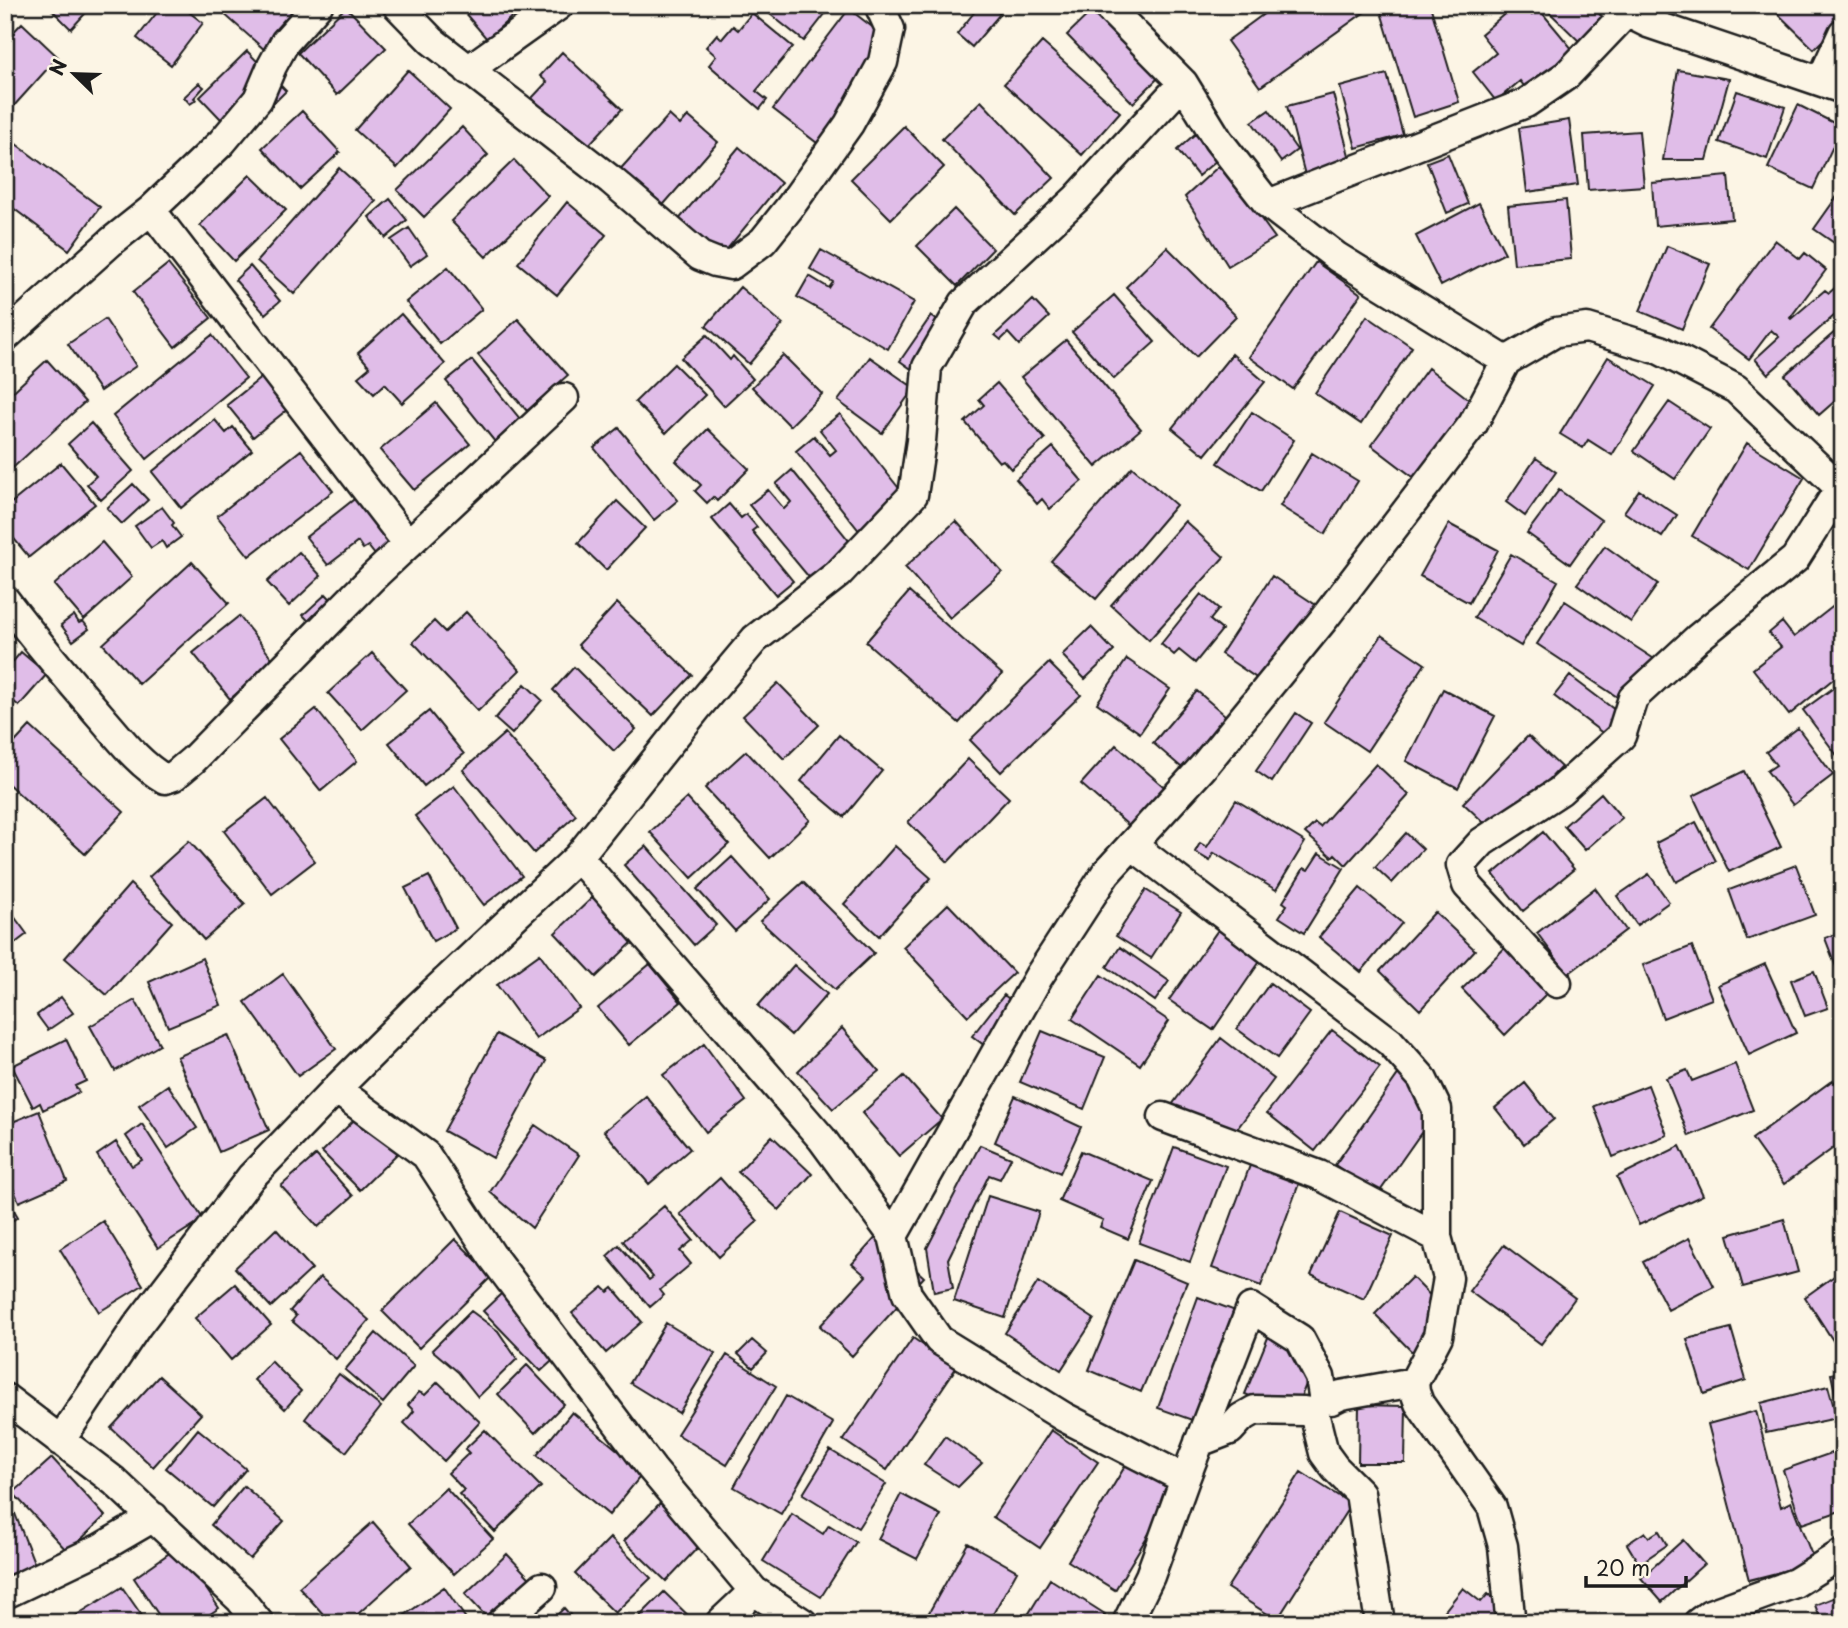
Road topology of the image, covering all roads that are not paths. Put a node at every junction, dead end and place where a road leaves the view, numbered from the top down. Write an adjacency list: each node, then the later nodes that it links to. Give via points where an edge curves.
1 (318, 5): 12 (street, via 285,42 258,99 222,142)
2 (397, 5): 8 (street)
3 (559, 5): 8 (street)
4 (878, 5): 8 (street, via 890,29 883,62 849,124 763,241 731,265 700,256 611,180)
5 (1106, 5): 9 (street)
6 (1620, 9): 10 (street, via 1648,23); 11 (street, via 1567,75 1526,103)
7 (1843, 33): 10 (street)
8 (468, 70)
9 (1183, 83): 11 (street, via 1218,140); 20 (street, via 1077,198 964,303 927,367 913,495 838,574 755,639)
10 (1832, 85)
11 (1268, 204): 14 (street, via 1337,257)
12 (151, 210): 13 (street); 17 (street)
13 (5, 338)
14 (1506, 361): 16 (street, via 1556,332 1587,328 1660,349 1736,389); 19 (street, via 1473,424 1323,620 1203,767)
15 (564, 398): 17 (street)
16 (1841, 487): 21 (street, via 1796,559 1633,698 1621,736 1560,791 1482,842 1461,866 1467,885)
17 (408, 544): 18 (street, via 193,760 165,779 128,748)
18 (5, 600)
19 (1132, 845): 24 (street, via 1106,873 1039,976); 25 (street, via 1390,1042 1422,1078 1437,1109)
20 (578, 857): 22 (street); 24 (street, via 822,1139)
21 (1557, 983)
22 (336, 1089): 28 (street, via 251,1177 137,1326); 34 (street, via 426,1155 560,1348 652,1469)
23 (1163, 1117): 25 (street, via 1319,1175)
24 (893, 1236): 30 (street, via 907,1294 939,1340 1064,1417)
25 (1437, 1237): 26 (street, via 1448,1278 1438,1336)
26 (1413, 1382): 29 (street, via 1326,1399 1300,1339 1251,1308); 42 (street, via 1419,1403 1492,1507 1503,1546)
27 (5, 1398): 28 (street)
28 (60, 1441): 31 (street)
29 (1199, 1442): 30 (street); 41 (street, via 1230,1430 1255,1410 1311,1412 1324,1453 1360,1493)
30 (1185, 1479): 40 (street)
31 (154, 1517): 35 (street); 36 (street)
32 (1843, 1553): 43 (street, via 1795,1583 1710,1614)
33 (542, 1587): 37 (street)
34 (754, 1591): 38 (street); 39 (street)
35 (5, 1594)
36 (259, 1623)
37 (501, 1623)
38 (720, 1623)
39 (803, 1623)
40 (1128, 1623)
41 (1380, 1623)
42 (1509, 1623)
43 (1698, 1623)

